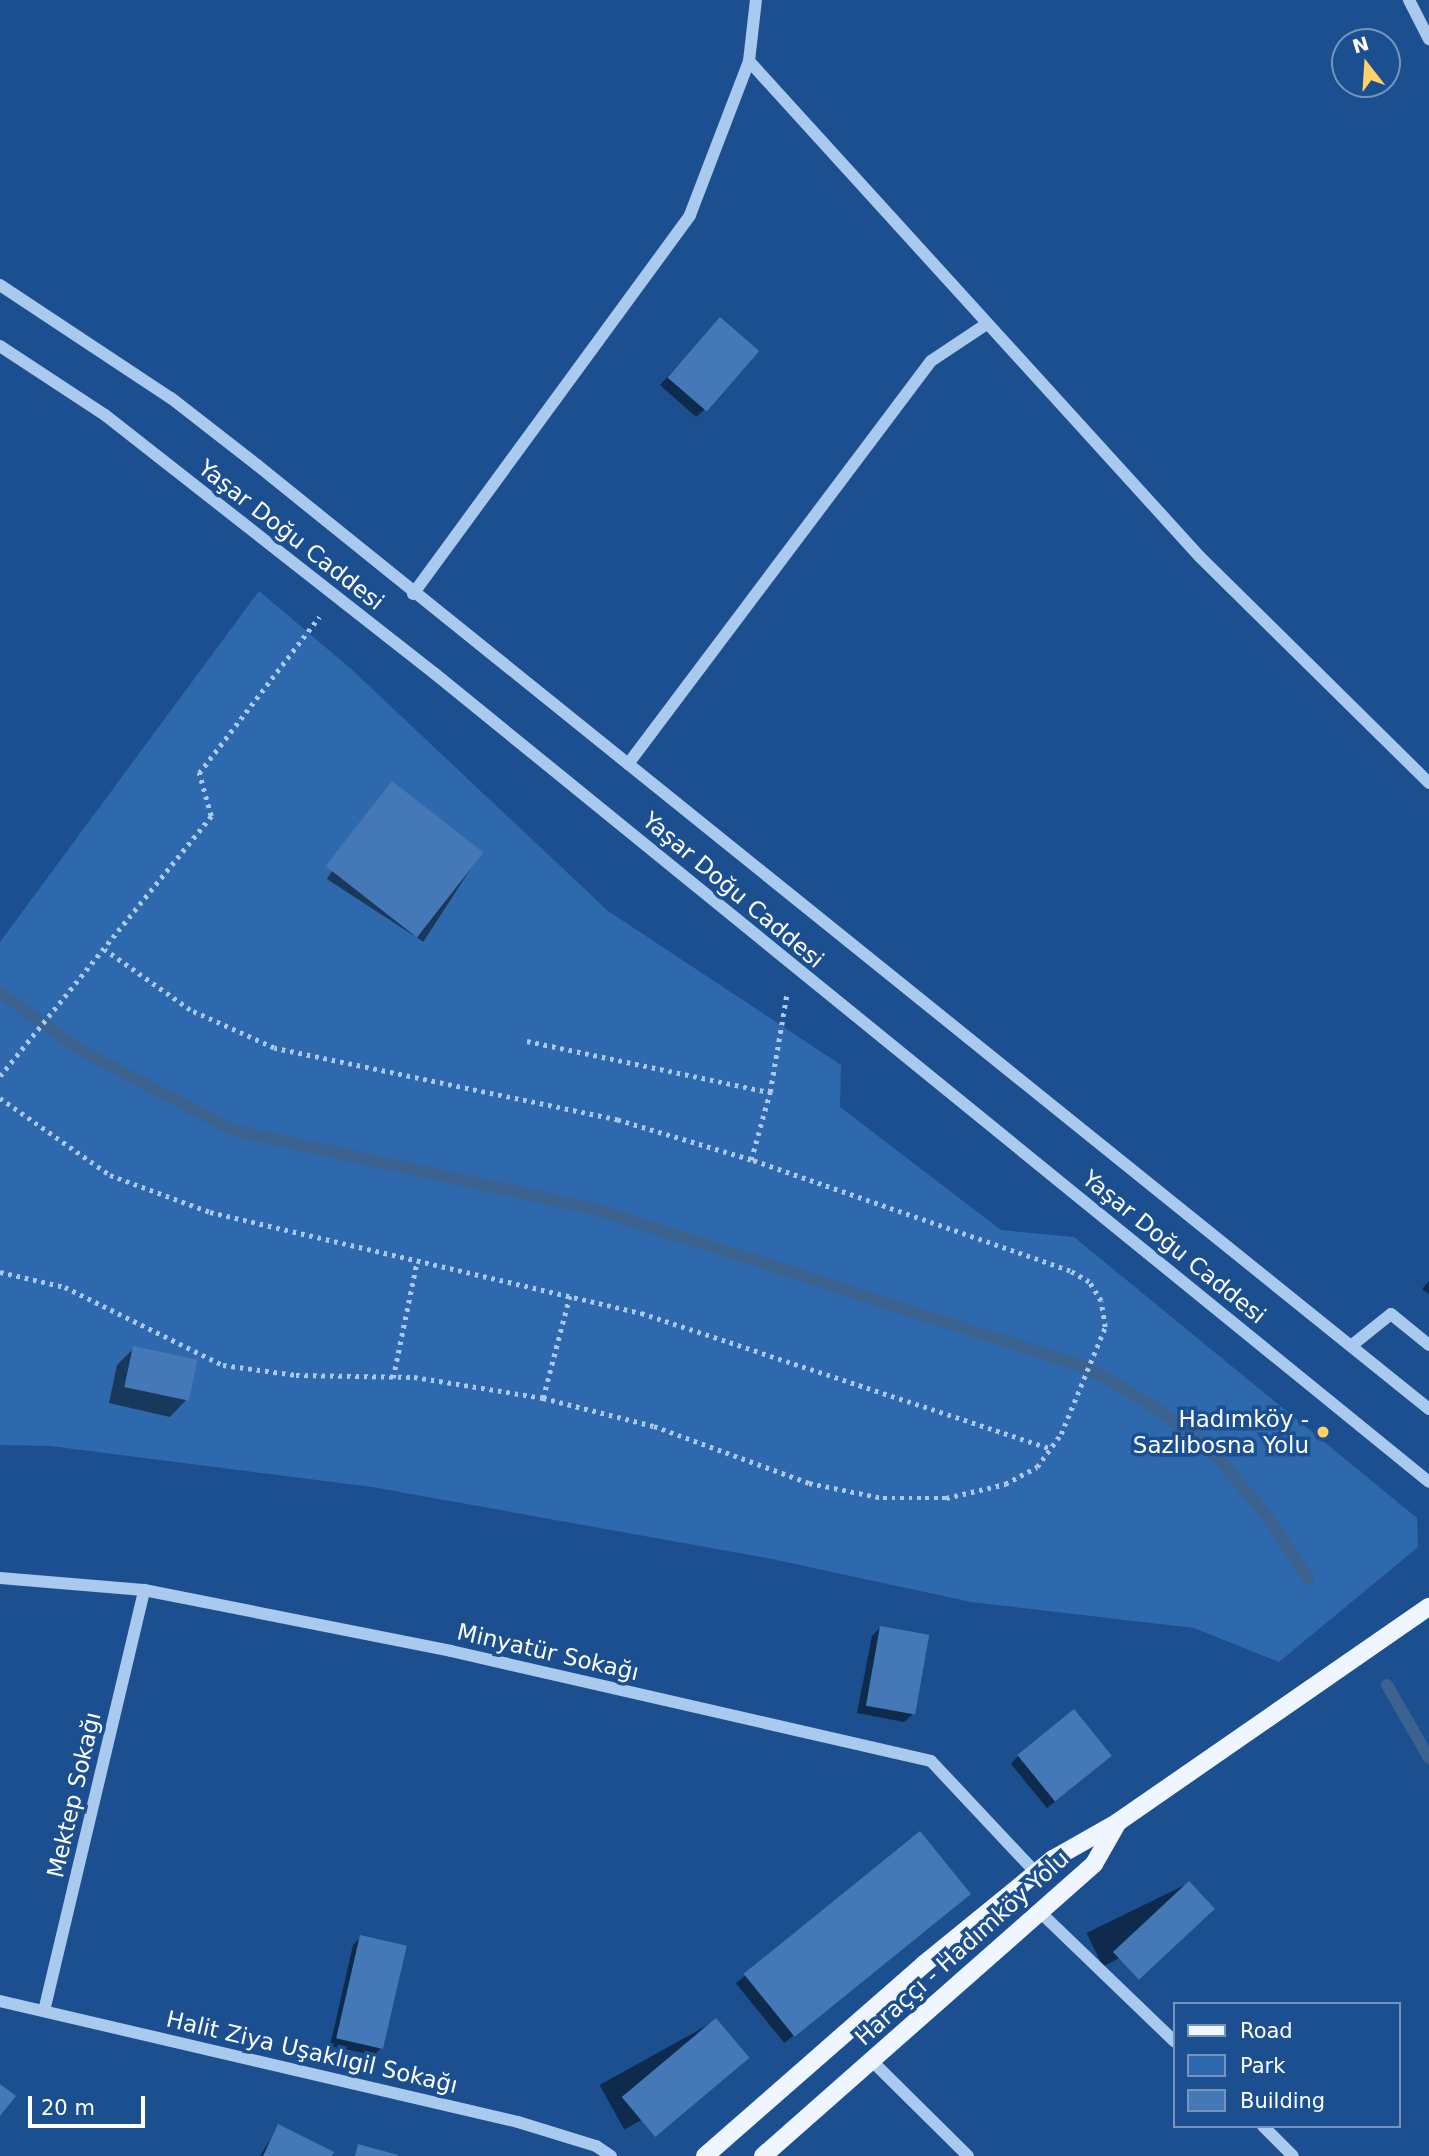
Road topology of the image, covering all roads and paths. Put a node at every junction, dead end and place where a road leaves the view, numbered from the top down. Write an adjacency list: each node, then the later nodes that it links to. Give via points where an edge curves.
1 (756, 0): 4 (street)
2 (1409, 0): 3 (street)
3 (1429, 38)
4 (749, 61): 6 (street); 8 (street, via 691,215)
5 (0, 285): 8 (street, Yaşar Doğu Caddesi, via 171,398)
6 (985, 325): 10 (street, via 931,361); 11 (street, via 1200,557)
7 (0, 346): 9 (street, Yaşar Doğu Caddesi, via 105,415)
8 (413, 594): 10 (street, Yaşar Doğu Caddesi)
9 (335, 596): 12 (path, via 199,773 211,816); 13 (street, Yaşar Doğu Caddesi)
10 (628, 764): 23 (street, Yaşar Doğu Caddesi)
11 (1429, 783)
12 (105, 950): 15 (path); 18 (path, via 190,1010 274,1048 618,1120)
13 (792, 966): 16 (path); 28 (street, Yaşar Doğu Caddesi)
14 (527, 1041): 16 (path)
15 (0, 1076)
16 (770, 1092): 18 (path)
17 (0, 1098): 19 (path, via 110,1175 210,1212)
18 (751, 1160): 27 (path, via 1070,1271 1089,1282 1101,1301 1105,1327 1060,1434)
19 (417, 1261): 21 (path); 24 (path)
20 (0, 1272): 24 (path, via 65,1287 223,1365 296,1375)
21 (570, 1294): 25 (path); 27 (path, via 641,1313)
22 (1429, 1345): 23 (street, via 1391,1314)
23 (1351, 1346): 26 (street, Yaşar Doğu Caddesi)
24 (393, 1378): 25 (path)
25 (543, 1398): 27 (path, via 654,1426 809,1483 883,1498 946,1497 1005,1485 1037,1467)
26 (1429, 1409)
27 (1049, 1448)
28 (1429, 1482)
29 (0, 1578): 30 (street, Minyatür Sokağı)
30 (144, 1590): 33 (street, Minyatür Sokağı, via 451,1651 931,1760); 36 (street, Mektep Sokağı)
31 (1429, 1607): 32 (main road, Haraççı - Hadımköy Yolu)
32 (1118, 1822): 33 (main road); 34 (main road, Haraççı - Hadımköy Yolu, via 1094,1864)
33 (1036, 1873): 41 (main road, via 923,1965)
34 (1040, 1912): 37 (street); 38 (main road, Haraççı - Hadımköy Yolu)
35 (0, 2001): 36 (street, Halit Ziya Uşaklıgil Sokağı)
36 (44, 2011): 40 (street, Halit Ziya Uşaklıgil Sokağı, via 518,2122 596,2146)
37 (1174, 2041)
38 (872, 2061): 42 (main road, Haraççı - Hadımköy Yolu); 43 (street)
39 (1265, 2128): 44 (street)
40 (611, 2156)
41 (705, 2156)
42 (763, 2156)
43 (968, 2156)
44 (1293, 2156)

